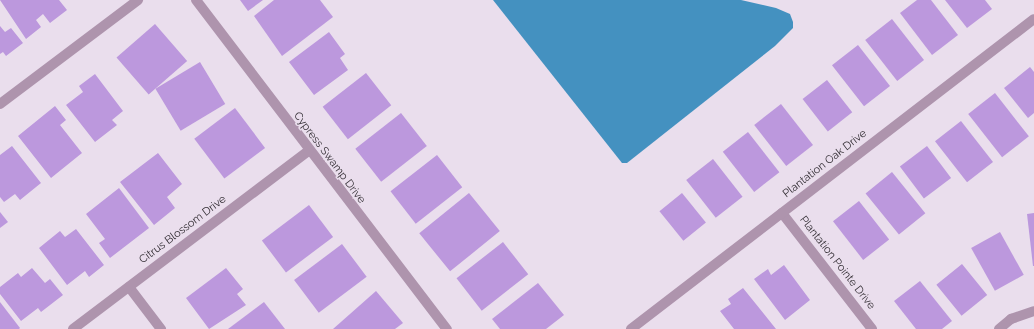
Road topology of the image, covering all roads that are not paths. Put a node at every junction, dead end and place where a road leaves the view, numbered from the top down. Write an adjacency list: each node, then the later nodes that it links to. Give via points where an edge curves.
1 (138, 0): 4 (street)
2 (196, 0): 5 (street, Cypress Swamp Drive)
3 (1034, 19): 6 (street, Plantation Oak Drive)
4 (0, 104)
5 (308, 150): 7 (street, Citrus Blossom Drive); 11 (street, Cypress Swamp Drive)
6 (782, 213): 12 (street, Plantation Oak Drive); 13 (street, Plantation Pointe Drive)
7 (129, 287): 9 (street, Citrus Blossom Drive); 10 (street)
8 (1034, 311): 14 (street, via 1011,319)
9 (73, 329)
10 (161, 329)
11 (446, 329)
12 (631, 329)
13 (872, 329)
14 (999, 329)

